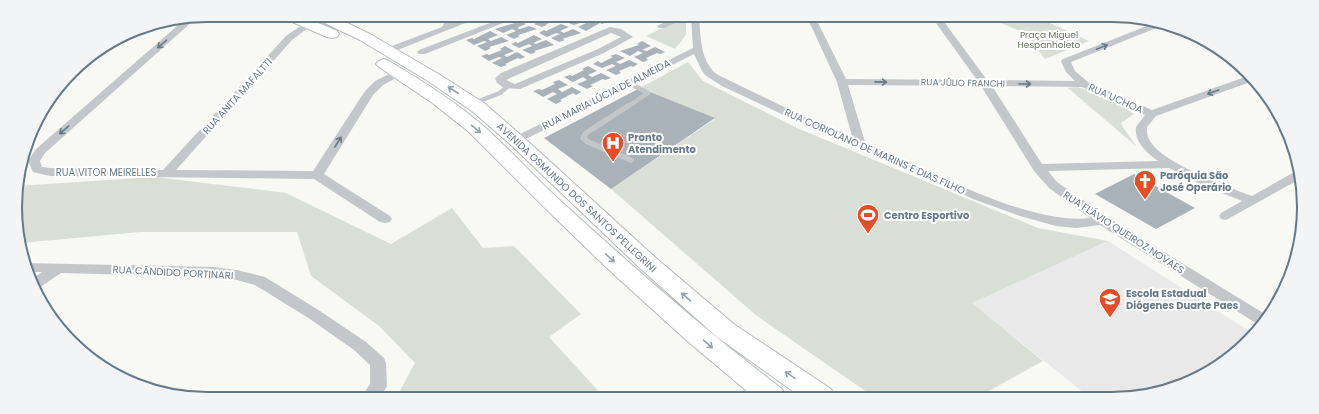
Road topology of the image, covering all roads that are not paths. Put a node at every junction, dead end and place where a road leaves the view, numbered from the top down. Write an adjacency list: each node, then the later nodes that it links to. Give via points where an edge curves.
1 (310, 22): 32 (street, RUA ANITA MAFALTTI, via 289,38)
2 (319, 22): 18 (main road, AVENIDA OSMUNDO DOS SANTOS PELLEGRINI)
3 (322, 22): 16 (main road, AVENIDA OSMUNDO DOS SANTOS PELLEGRINI, via 365,37)
4 (449, 22): 14 (street)
5 (464, 22): 14 (street)
6 (501, 22): 17 (street)
7 (671, 22): 12 (street)
8 (695, 22): 15 (street, RUA CORIOLANO DE MARINS E DIAS FILHO)
9 (812, 22): 20 (street)
10 (940, 22): 22 (street, RUA FLÁVIO QUEIROZ NOVAES)
11 (184, 24): 32 (street, RUA VITOR MEIRELLES, one-way to 32, via 40,151 34,161 36,169 50,172)
12 (662, 26)
13 (1152, 27): 23 (street, RUA UCHOA, one-way to 13, via 1071,72 1066,61)
14 (446, 29): 16 (street)
15 (697, 49): 21 (street, RUA MARIA LÚCIA DE ALMEIDA); 28 (street, RUA CORIOLANO DE MARINS E DIAS FILHO, via 706,69 716,78 812,125)
16 (387, 51): 25 (main road, AVENIDA OSMUNDO DOS SANTOS PELLEGRINI, one-way to 16)
17 (422, 52)
18 (398, 73): 33 (street, one-way to 18, via 369,93 379,83); 36 (main road, AVENIDA OSMUNDO DOS SANTOS PELLEGRINI, one-way to 36, via 450,107 486,138)
19 (1247, 80): 26 (street, one-way to 26)
20 (842, 82): 22 (street, RUA JÚLIO FRANCHI, one-way to 22); 28 (street)
21 (629, 83): 27 (street, RUA MARIA LÚCIA DE ALMEIDA); 29 (lane, via 648,93 586,133 583,138)
22 (985, 84): 23 (street, RUA JÚLIO FRANCHI, one-way to 23); 31 (street, RUA FLÁVIO QUEIROZ NOVAES)
23 (1084, 84): 26 (street, RUA UCHOA)
24 (508, 86): 24 (street, via 516,87 628,37 610,30 500,78); 25 (lane, via 500,93)
25 (473, 104): 27 (main road, AVENIDA OSMUNDO DOS SANTOS PELLEGRINI)
26 (1152, 114): 30 (street, via 1140,130 1142,137 1150,150)
27 (516, 140): 40 (main road, AVENIDA OSMUNDO DOS SANTOS PELLEGRINI)
28 (860, 144): 39 (street, RUA CORIOLANO DE MARINS E DIAS FILHO, via 946,183 1028,215 1073,224)
29 (631, 160)
30 (1170, 164): 31 (street); 35 (street)
31 (1038, 168): 39 (street, RUA FLÁVIO QUEIROZ NOVAES, via 1054,185)
32 (167, 172): 33 (street, RUA VITOR MEIRELLES)
33 (317, 175): 38 (street)
34 (1294, 177): 35 (street)
35 (1253, 201): 37 (street)
36 (565, 216): 40 (main road, via 597,232); 46 (main road, AVENIDA OSMUNDO DOS SANTOS PELLEGRINI, one-way to 46, via 726,361)
37 (1226, 216)
38 (385, 219)
39 (1102, 220): 44 (street, RUA FLÁVIO QUEIROZ NOVAES)
40 (612, 229): 47 (main road, AVENIDA OSMUNDO DOS SANTOS PELLEGRINI, one-way to 40, via 726,331)
41 (32, 267): 42 (street, RUA CÂNDIDO PORTINARI)
42 (58, 268): 43 (street); 45 (street, RUA CÂNDIDO PORTINARI, via 214,272 260,281 315,315 353,342 378,364 378,386)
43 (38, 282)
44 (1260, 319)
45 (373, 392)
46 (768, 392)
47 (815, 392)

